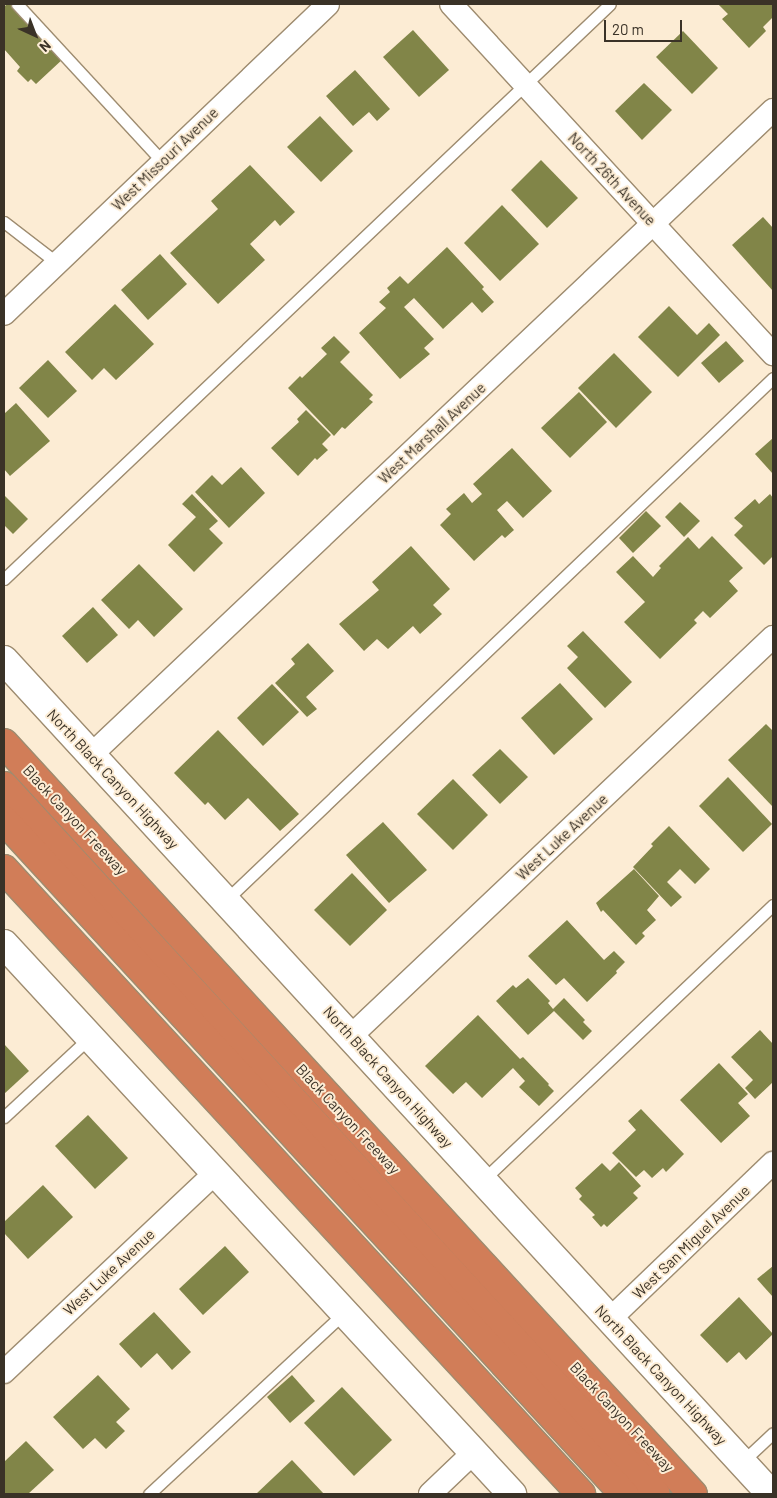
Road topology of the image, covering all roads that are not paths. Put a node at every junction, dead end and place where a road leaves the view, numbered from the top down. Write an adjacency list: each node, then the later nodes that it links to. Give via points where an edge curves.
1 (17, 4): 7 (lane)
2 (328, 4): 7 (street, West Missouri Avenue)
3 (451, 4): 5 (street, North 26th Avenue)
4 (610, 4): 5 (lane)
5 (525, 84): 9 (street, North 26th Avenue); 14 (lane)
6 (773, 110): 9 (street, West Marshall Avenue)
7 (162, 161): 10 (street, West Missouri Avenue)
8 (4, 222): 10 (lane)
9 (654, 223): 12 (street, North 26th Avenue); 18 (street, West Marshall Avenue)
10 (57, 263): 11 (street, West Missouri Avenue)
11 (4, 314)
12 (773, 354)
13 (773, 378): 22 (lane)
14 (4, 579)
15 (773, 637): 25 (street, West Luke Avenue)
16 (4, 660): 18 (main road, North Black Canyon Highway)
17 (4, 743): 43 (highway, Black Canyon Freeway)
18 (91, 755): 22 (main road, North Black Canyon Highway)
19 (4, 786): 42 (highway)
20 (4, 820): 41 (highway)
21 (4, 870): 40 (highway)
22 (226, 900): 25 (main road, North Black Canyon Highway)
23 (773, 905): 30 (lane)
24 (4, 944): 26 (main road)
25 (351, 1036): 30 (main road, North Black Canyon Highway)
26 (90, 1037): 27 (lane); 29 (main road)
27 (4, 1117)
28 (773, 1163): 32 (street, West San Miguel Avenue)
29 (215, 1173): 31 (main road); 33 (street, West Luke Avenue)
30 (483, 1180): 32 (main road, North Black Canyon Highway)
31 (344, 1313): 35 (main road); 37 (lane)
32 (609, 1320): 36 (main road, North Black Canyon Highway)
33 (4, 1372)
34 (773, 1433): 36 (lane)
35 (473, 1453): 38 (street); 39 (main road)
36 (742, 1462): 44 (main road, North Black Canyon Highway)
37 (149, 1494)
38 (430, 1494)
39 (512, 1494)
40 (581, 1494)
41 (624, 1494)
42 (656, 1494)
43 (693, 1494)
44 (771, 1494)

